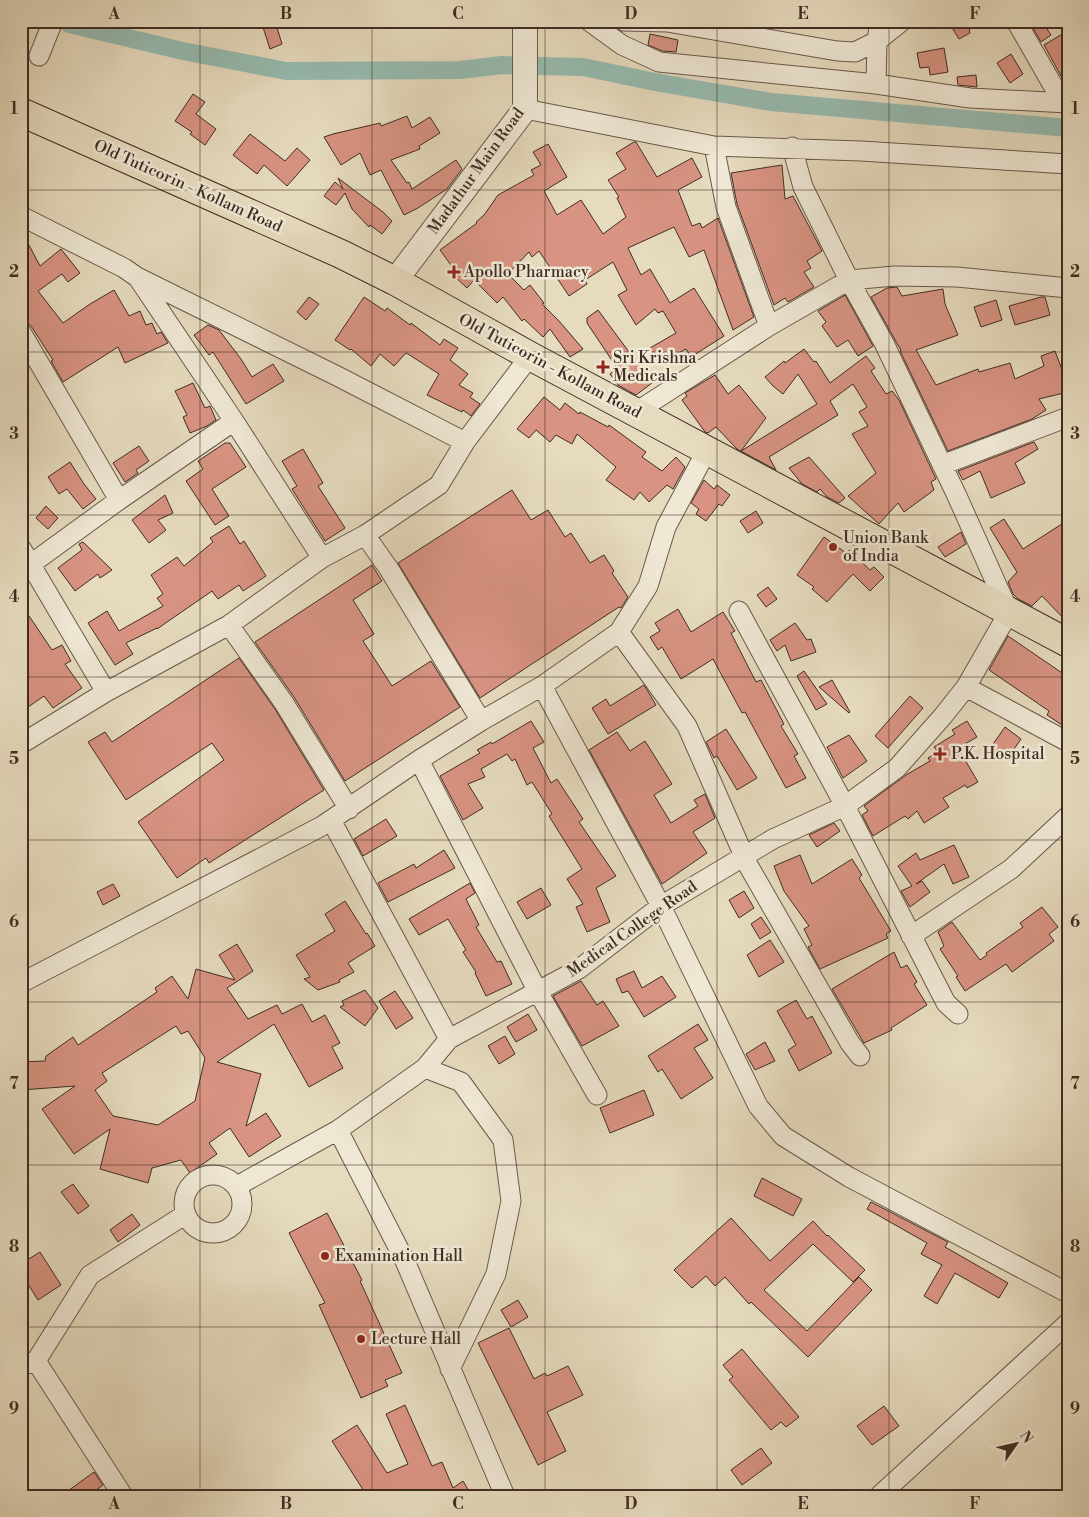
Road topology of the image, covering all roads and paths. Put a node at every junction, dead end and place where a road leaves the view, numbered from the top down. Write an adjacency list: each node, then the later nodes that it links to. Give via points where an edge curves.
1 (53, 21): 9 (street)
2 (589, 21): 10 (street, via 622,45 660,62)
3 (624, 21): 8 (street, via 667,22 837,51 855,52)
4 (880, 21): 8 (street)
5 (902, 21): 8 (street)
6 (1016, 21): 12 (street)
7 (525, 24): 11 (street, Madathur Main Road)
8 (877, 41): 10 (street)
9 (39, 56)
10 (876, 84): 12 (street, via 970,98)
11 (525, 99): 14 (street); 20 (street, Madathur Main Road)
12 (1065, 103)
13 (21, 112): 20 (main road, Old Tuticorin - Kollam Road)
14 (714, 146): 15 (street); 22 (street, via 726,207)
15 (792, 147): 16 (street); 19 (street, via 803,187)
16 (1068, 164)
17 (21, 216): 18 (street)
18 (137, 277): 27 (street); 28 (street)
19 (849, 280): 21 (street, via 895,276 957,277); 22 (street); 30 (street, via 884,343)
20 (395, 281): 24 (main road, Old Tuticorin - Kollam Road)
21 (1068, 288)
22 (769, 326): 25 (street)
23 (21, 332): 31 (street)
24 (530, 356): 25 (main road, Old Tuticorin - Kollam Road); 28 (street)
25 (636, 412): 29 (main road, Old Tuticorin - Kollam Road)
26 (1068, 417): 30 (street)
27 (234, 421): 31 (street); 34 (street)
28 (464, 442): 32 (street, via 439,485)
29 (707, 450): 37 (main road, Old Tuticorin - Kollam Road); 39 (street, via 666,527 648,586)
30 (942, 465): 37 (street)
31 (119, 500): 35 (street)
32 (365, 535): 34 (street); 44 (street)
33 (21, 548): 35 (street)
34 (322, 558): 38 (street)
35 (31, 564): 43 (street)
36 (739, 611): 48 (street)
37 (1009, 612): 40 (main road, Old Tuticorin - Kollam Road); 42 (street, Medical College Road)
38 (228, 625): 43 (street); 49 (street, via 284,703)
39 (620, 632): 41 (street); 52 (street, via 687,726)
40 (1068, 643)
41 (542, 686): 44 (street); 53 (street)
42 (966, 687): 45 (street); 48 (street, Medical College Road, via 897,768)
43 (106, 692): 46 (street)
44 (481, 720): 47 (street)
45 (1068, 742)
46 (21, 744)
47 (418, 760): 49 (street); 56 (street)
48 (845, 806): 52 (street, Medical College Road); 54 (street)
49 (349, 809): 51 (street)
50 (1068, 816): 54 (street, via 1011,869)
51 (331, 820): 55 (street); 58 (street)
52 (744, 856): 53 (street, Medical College Road); 59 (street)
53 (661, 906): 56 (street, Medical College Road, via 579,968); 65 (street, via 758,1106 783,1136 849,1177)
54 (911, 936): 57 (street, via 946,1003)
55 (21, 983)
56 (538, 992): 58 (street, Medical College Road); 61 (street)
57 (958, 1014)
58 (449, 1039): 60 (street, Medical College Road)
59 (860, 1056)
60 (425, 1068): 62 (street, Medical College Road); 68 (street, via 461,1082 503,1140 511,1201 496,1274)
61 (596, 1094)
62 (338, 1130): 63 (street, Medical College Road); 68 (street, via 405,1261)
63 (237, 1186): 64 (street, via 216,1175 199,1178 187,1189); 64 (street, via 241,1211 226,1230 202,1231)
64 (186, 1214): 67 (street, via 90,1275)
65 (1068, 1293)
66 (1068, 1323): 71 (street)
67 (28, 1363): 69 (street)
68 (450, 1369): 70 (street)
69 (123, 1496)
70 (505, 1496)
71 (879, 1496)

